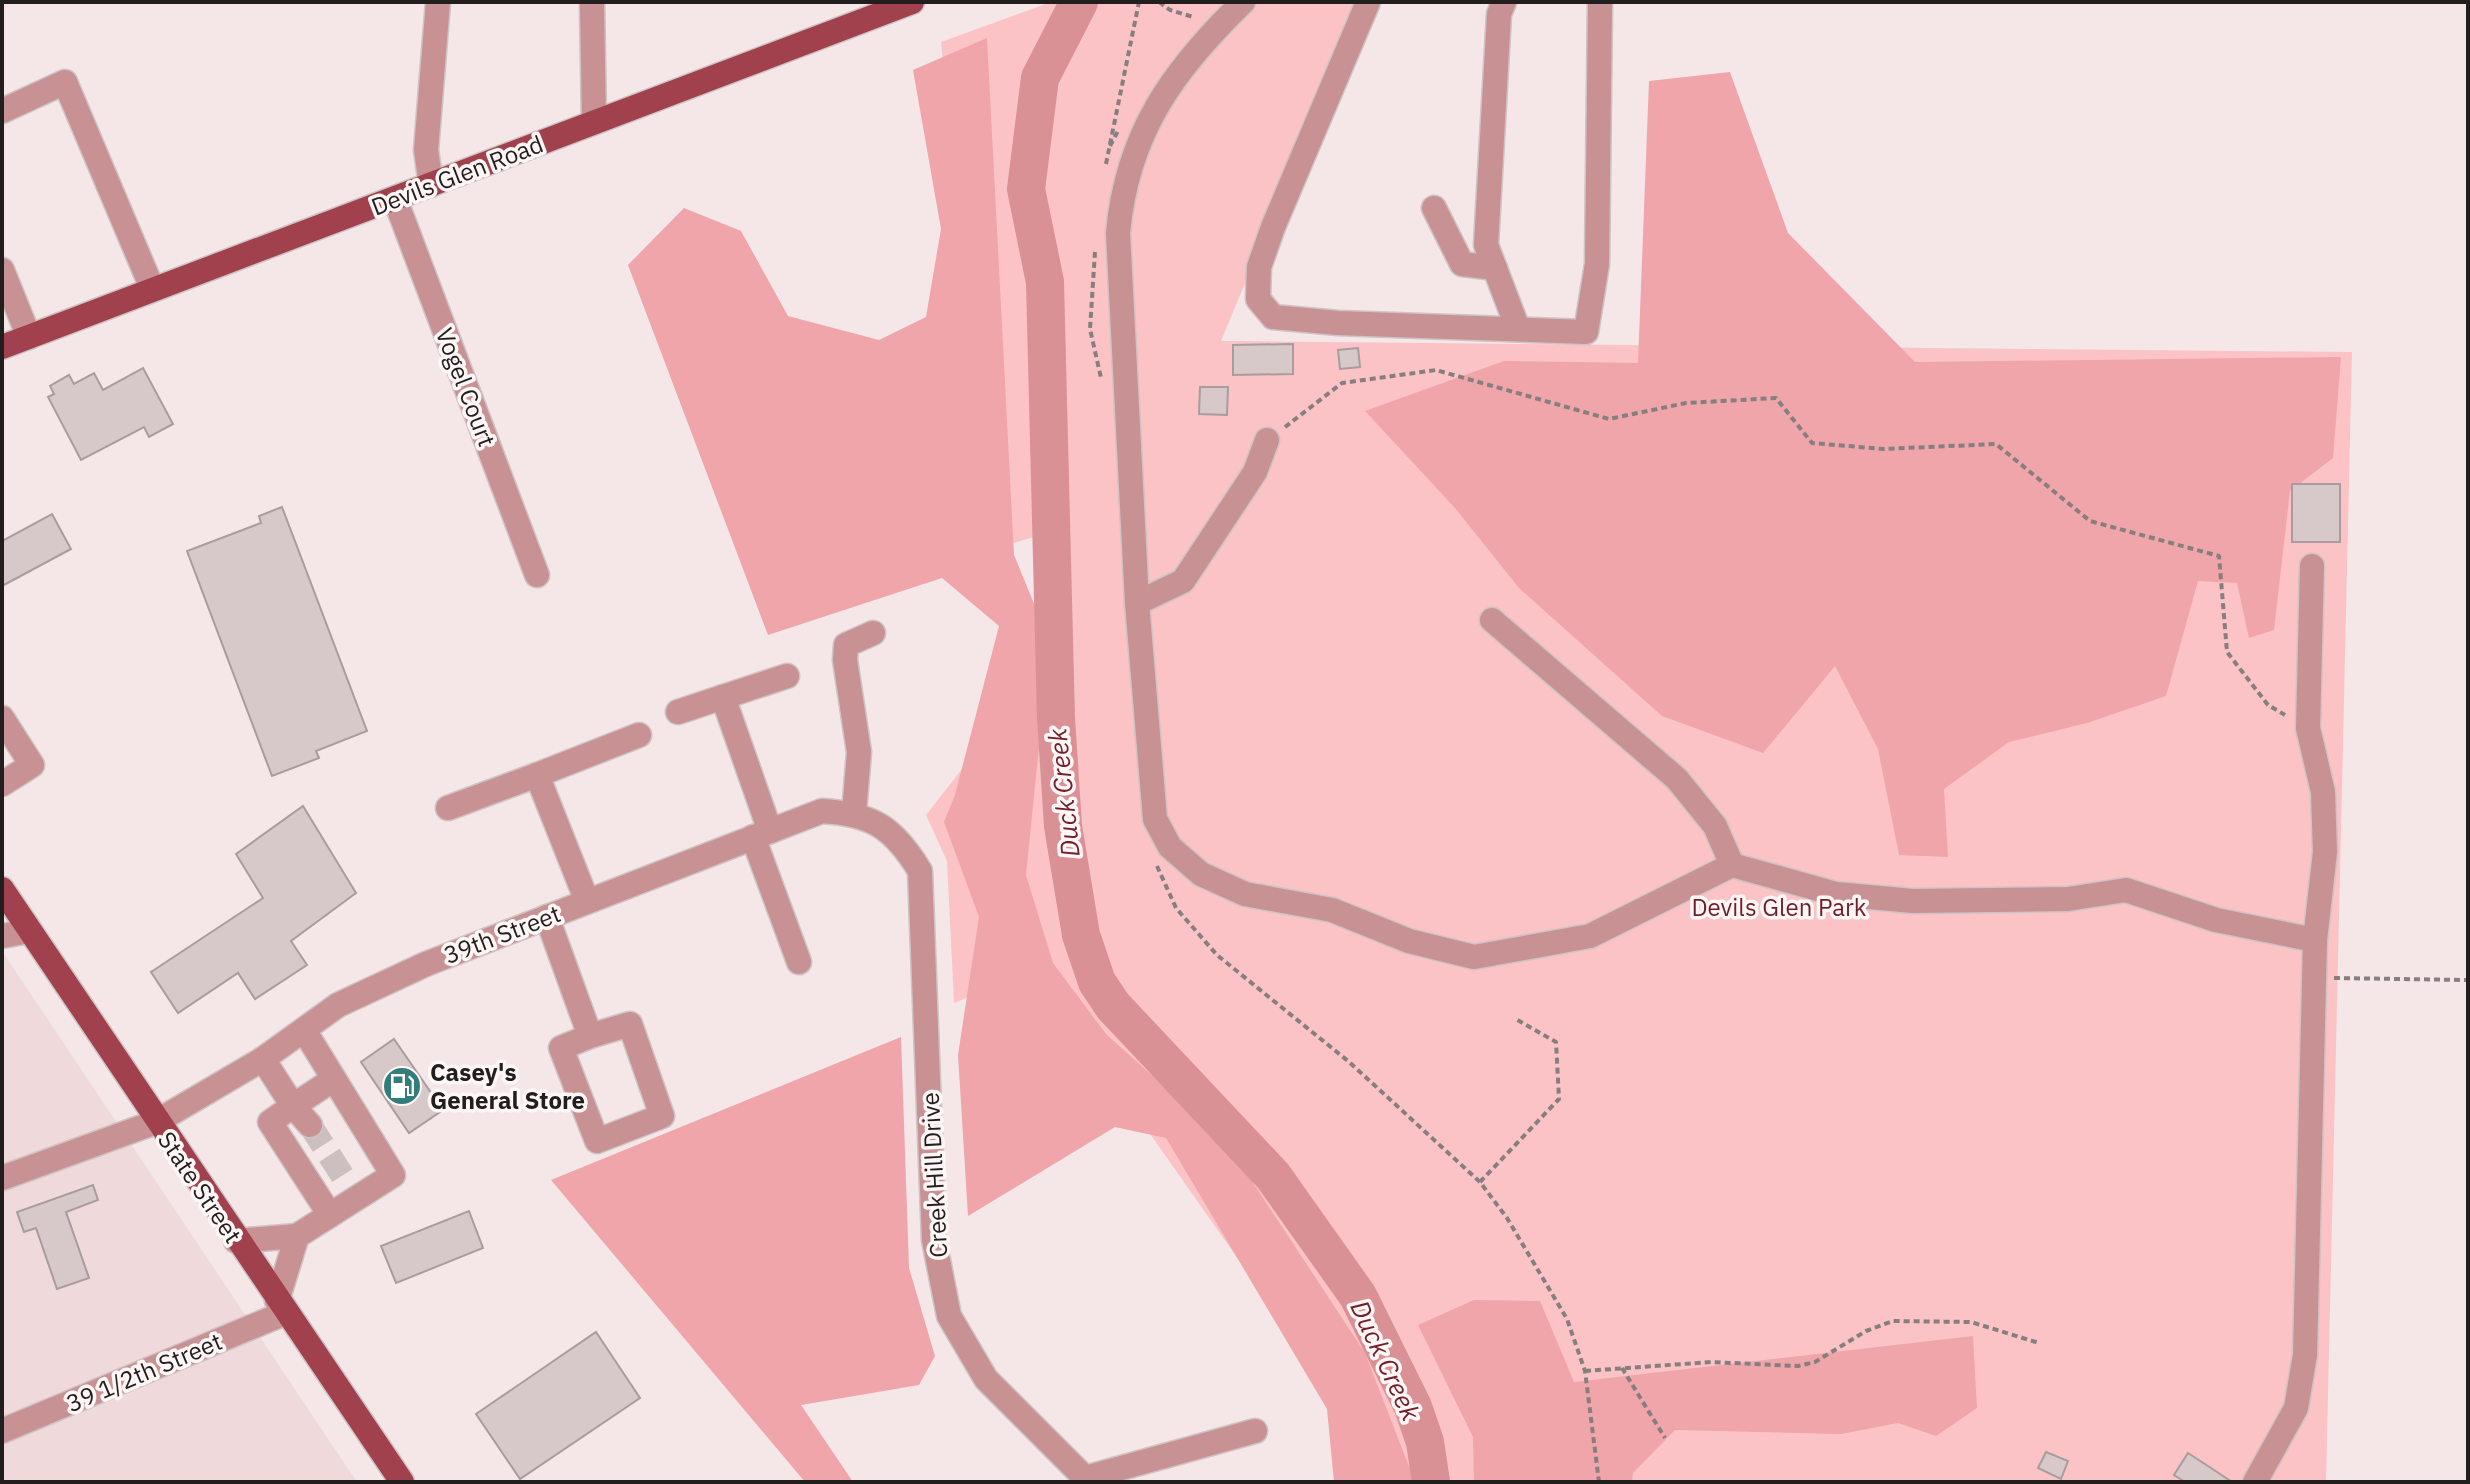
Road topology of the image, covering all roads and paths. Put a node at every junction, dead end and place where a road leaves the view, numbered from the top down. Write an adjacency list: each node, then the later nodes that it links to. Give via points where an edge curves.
1 (438, 2): 14 (street, via 426,150)
2 (592, 2): 12 (street)
3 (912, 2): 12 (main road, Devils Glen Road)
4 (1139, 2): 13 (path)
5 (1159, 2): 10 (path)
6 (1243, 2): 28 (street, via 1198,47 1158,102 1135,146 1121,195 1118,233)
7 (1368, 2): 21 (street, via 1273,227 1259,267 1258,299 1273,317)
8 (1504, 2): 18 (street, via 1499,14 1486,245)
9 (1600, 2): 21 (street, via 1597,264 1586,332)
10 (1193, 17)
11 (2, 111): 20 (street, via 65,82)
12 (594, 122): 14 (main road, Devils Glen Road)
13 (1105, 176)
14 (431, 185): 15 (main road, Devils Glen Road)
15 (395, 199): 20 (main road, Devils Glen Road); 27 (street, Vogel Court)
16 (1434, 208): 18 (street, via 1462,264)
17 (1096, 247): 24 (path, via 1090,329)
18 (1495, 268): 21 (street)
19 (2, 270): 22 (street)
20 (152, 288): 22 (main road, Devils Glen Road)
21 (1518, 329)
22 (29, 337): 23 (main road, Devils Glen Road)
23 (2, 347)
24 (1104, 391)
25 (1267, 440): 28 (street, via 1255,472 1183,581); 35 (path, via 1342,383 1436,370 1609,419 1686,403 1776,398 1812,443 1883,449 1996,444 2090,521 2219,556 2227,652 2268,705)
26 (2312, 566): 35 (street)
27 (537, 575)
28 (1137, 603): 43 (street, via 1155,819 1170,847 1201,874 1245,894 1332,910 1409,941 1474,957 1590,936)
29 (1492, 620): 43 (street, via 1677,779 1715,826)
30 (873, 633): 40 (street, via 846,645 859,752)
31 (787, 676): 32 (street)
32 (723, 697): 33 (street); 41 (street)
33 (678, 712)
34 (2, 718): 38 (street, via 32,765)
35 (2308, 728): 49 (street, via 2323,792 2325,852)
36 (639, 735): 37 (street)
37 (537, 775): 39 (street); 45 (street)
38 (2, 784)
39 (448, 808)
40 (854, 813): 41 (street, 39th Street, via 822,811); 73 (street, Creek Hill Drive, via 903,844 920,871 934,1240 949,1316 986,1379)
41 (762, 834): 45 (street, 39th Street); 50 (street)
42 (1155, 860): 62 (path, via 1176,908 1217,955 1348,1061)
43 (1732, 865): 49 (street, via 1836,894 1913,901 2068,899 2126,890 2216,920)
44 (2, 889): 47 (main road, State Street)
45 (587, 901): 46 (street, 39th Street)
46 (547, 917): 54 (street, 39th Street, via 426,964 338,1005); 55 (street)
47 (29, 931): 48 (street); 59 (main road, State Street)
48 (2, 936)
49 (2315, 940): 51 (street)
50 (799, 962)
51 (2314, 977): 52 (path); 76 (street, via 2305,1355 2296,1408)
52 (2468, 980)
53 (1514, 1018): 62 (path, via 1556,1042 1559,1099)
54 (304, 1030): 56 (street, 39th Street); 57 (street)
55 (590, 1036): 55 (street, via 630,1024 662,1116 597,1141 561,1048)
56 (263, 1059): 58 (street); 59 (street, 39th Street)
57 (334, 1079): 58 (street); 63 (street, via 393,1175 351,1188)
58 (293, 1106): 60 (street); 63 (street, via 270,1122)
59 (156, 1122): 61 (street, 39th Street); 65 (main road, State Street)
60 (310, 1125)
61 (2, 1178)
62 (1480, 1182): 69 (path, via 1544,1275)
63 (330, 1215): 64 (street)
64 (297, 1236): 65 (street); 66 (street)
65 (236, 1241): 66 (main road, State Street)
66 (281, 1307): 70 (street, 39 1/2th Street); 74 (main road, State Street)
67 (2039, 1343): 68 (path, via 1971,1322 1893,1321 1798,1366 1711,1362)
68 (1622, 1368): 69 (path); 72 (path)
69 (1585, 1371): 75 (path)
70 (2, 1431)
71 (1255, 1431): 73 (street)
72 (1665, 1438)
73 (1084, 1480)
74 (402, 1482)
75 (1599, 1482)
76 (2255, 1482)

